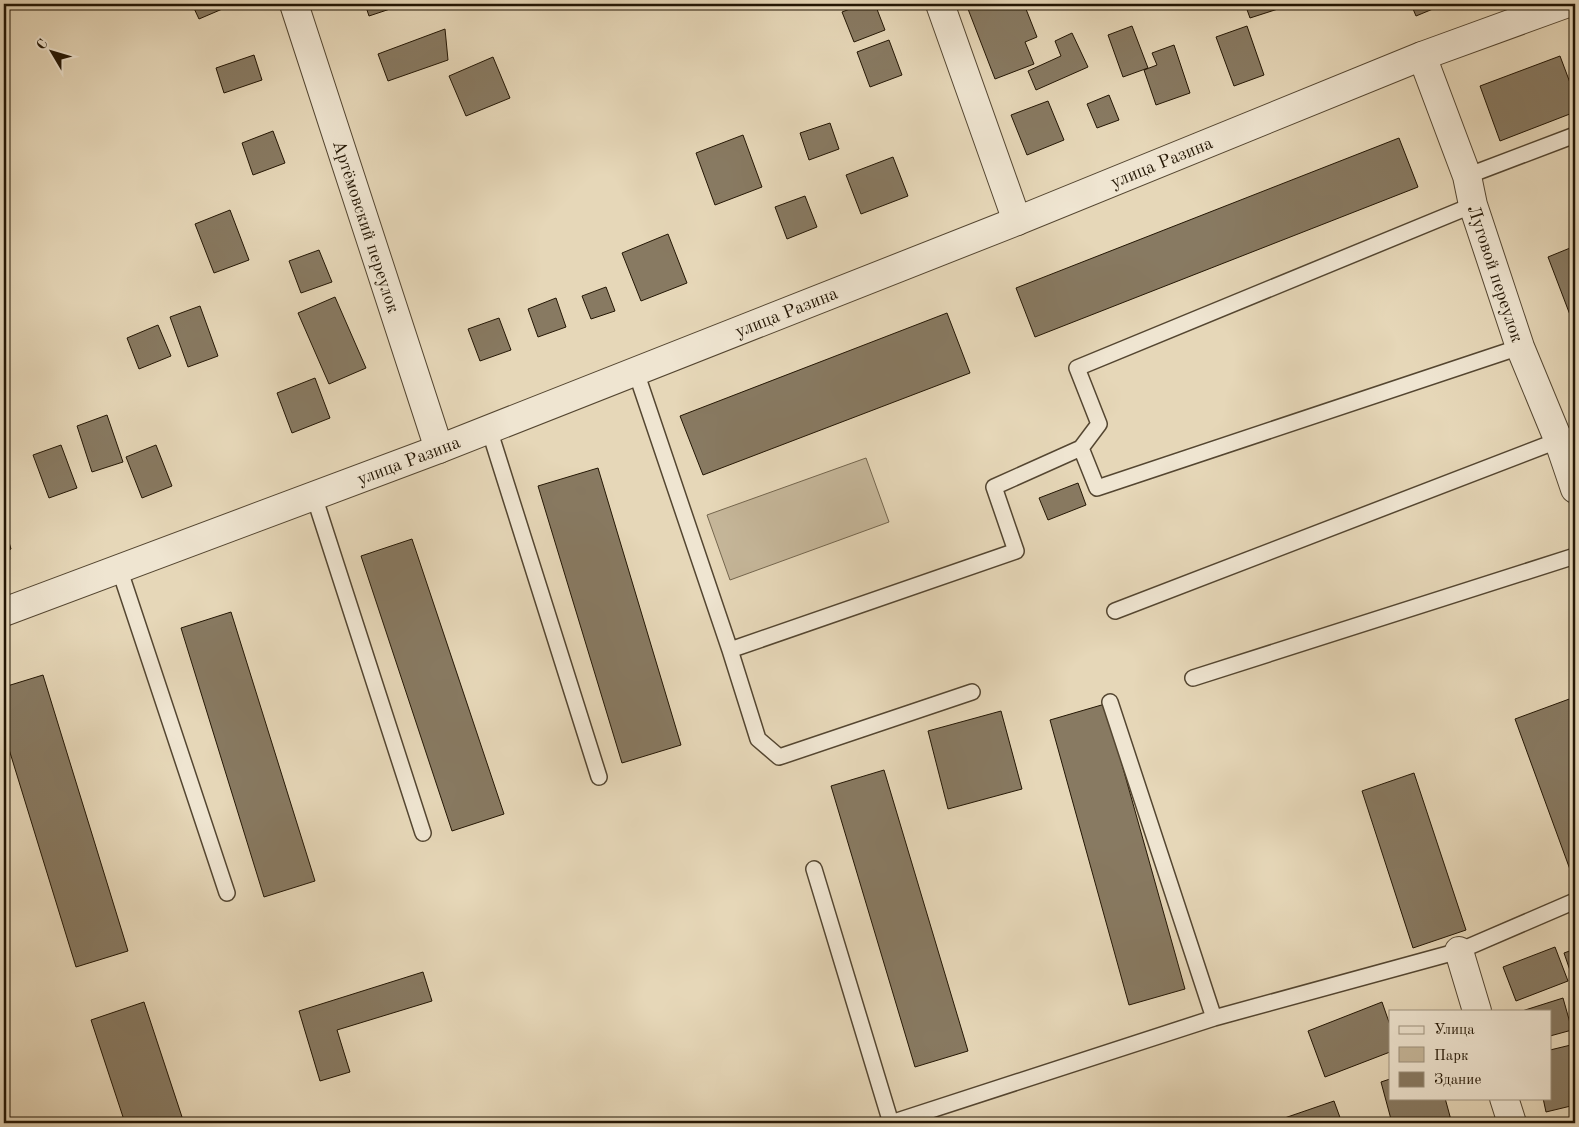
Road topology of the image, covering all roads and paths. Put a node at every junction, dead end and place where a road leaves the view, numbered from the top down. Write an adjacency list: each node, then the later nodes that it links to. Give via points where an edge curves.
1 (294, 4): 14 (street, Артёмовский переулок)
2 (940, 4): 8 (street)
3 (1565, 4): 4 (street, улица Разина)
4 (1422, 56): 6 (street, Луговой переулок); 8 (street, улица Разина)
5 (1575, 135): 6 (lane)
6 (1467, 176): 7 (street, Луговой переулок)
7 (1473, 205): 9 (street, Луговой переулок); 13 (lane, via 1077,368 1099,424)
8 (1017, 221): 10 (street, улица Разина)
9 (1520, 347): 12 (street, Луговой переулок); 13 (lane, via 1096,488)
10 (636, 372): 11 (street, улица Разина); 21 (lane)
11 (489, 429): 14 (street, улица Разина); 25 (lane)
12 (1567, 437): 15 (street, Луговой переулок); 19 (lane)
13 (1081, 448): 21 (lane, via 994,488 1016,552)
14 (439, 449): 16 (street, улица Разина)
15 (1575, 489)
16 (314, 496): 18 (street, улица Разина); 26 (lane)
17 (1575, 556): 22 (lane)
18 (119, 568): 20 (street, улица Разина); 28 (lane)
19 (1115, 611)
20 (4, 612)
21 (730, 650): 23 (lane, via 758,739 779,757)
22 (1193, 678)
23 (972, 692)
24 (1110, 702): 32 (lane)
25 (599, 777)
26 (423, 832)
27 (814, 869): 32 (lane, via 891,1123)
28 (227, 893)
29 (1575, 901): 30 (lane)
30 (1459, 951): 31 (street); 32 (lane)
31 (1477, 1010)
32 (1214, 1018)
33 (1505, 1100): 34 (street)
34 (1512, 1123)

